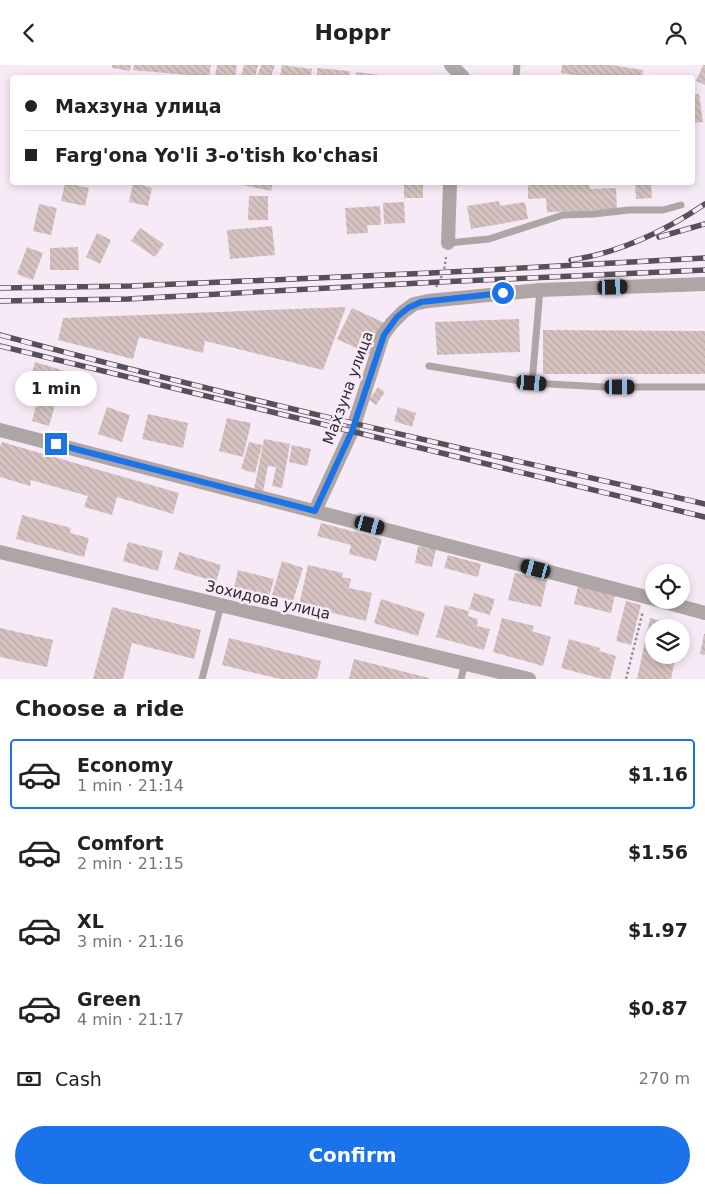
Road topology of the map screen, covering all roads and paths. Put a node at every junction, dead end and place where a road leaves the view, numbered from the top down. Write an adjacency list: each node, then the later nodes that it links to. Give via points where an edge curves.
1 (451, 65): 2 (street)
2 (461, 75)
3 (450, 185): 5 (street)
4 (682, 205): 5 (lane, via 663,210 629,209 563,215 489,239)
5 (448, 243): 8 (path, via 444,273)
6 (705, 284): 7 (street, Махзуна улица)
7 (540, 290): 8 (street, Махзуна улица); 10 (lane)
8 (428, 301): 13 (street, Махзуна улица, via 414,304 403,312 384,335 352,431)
9 (429, 366): 10 (lane)
10 (532, 383): 11 (lane)
11 (705, 387)
12 (0, 430): 13 (street)
13 (315, 511): 15 (street)
14 (0, 552): 16 (street, Зохидова улица)
15 (645, 597)
16 (220, 605): 20 (street, Зохидова улица); 21 (lane)
17 (649, 609): 24 (path)
18 (690, 609): 19 (street)
19 (705, 613)
20 (465, 663): 22 (lane); 23 (street, Зохидова улица)
21 (202, 679)
22 (461, 679)
23 (529, 679)
24 (626, 679)

